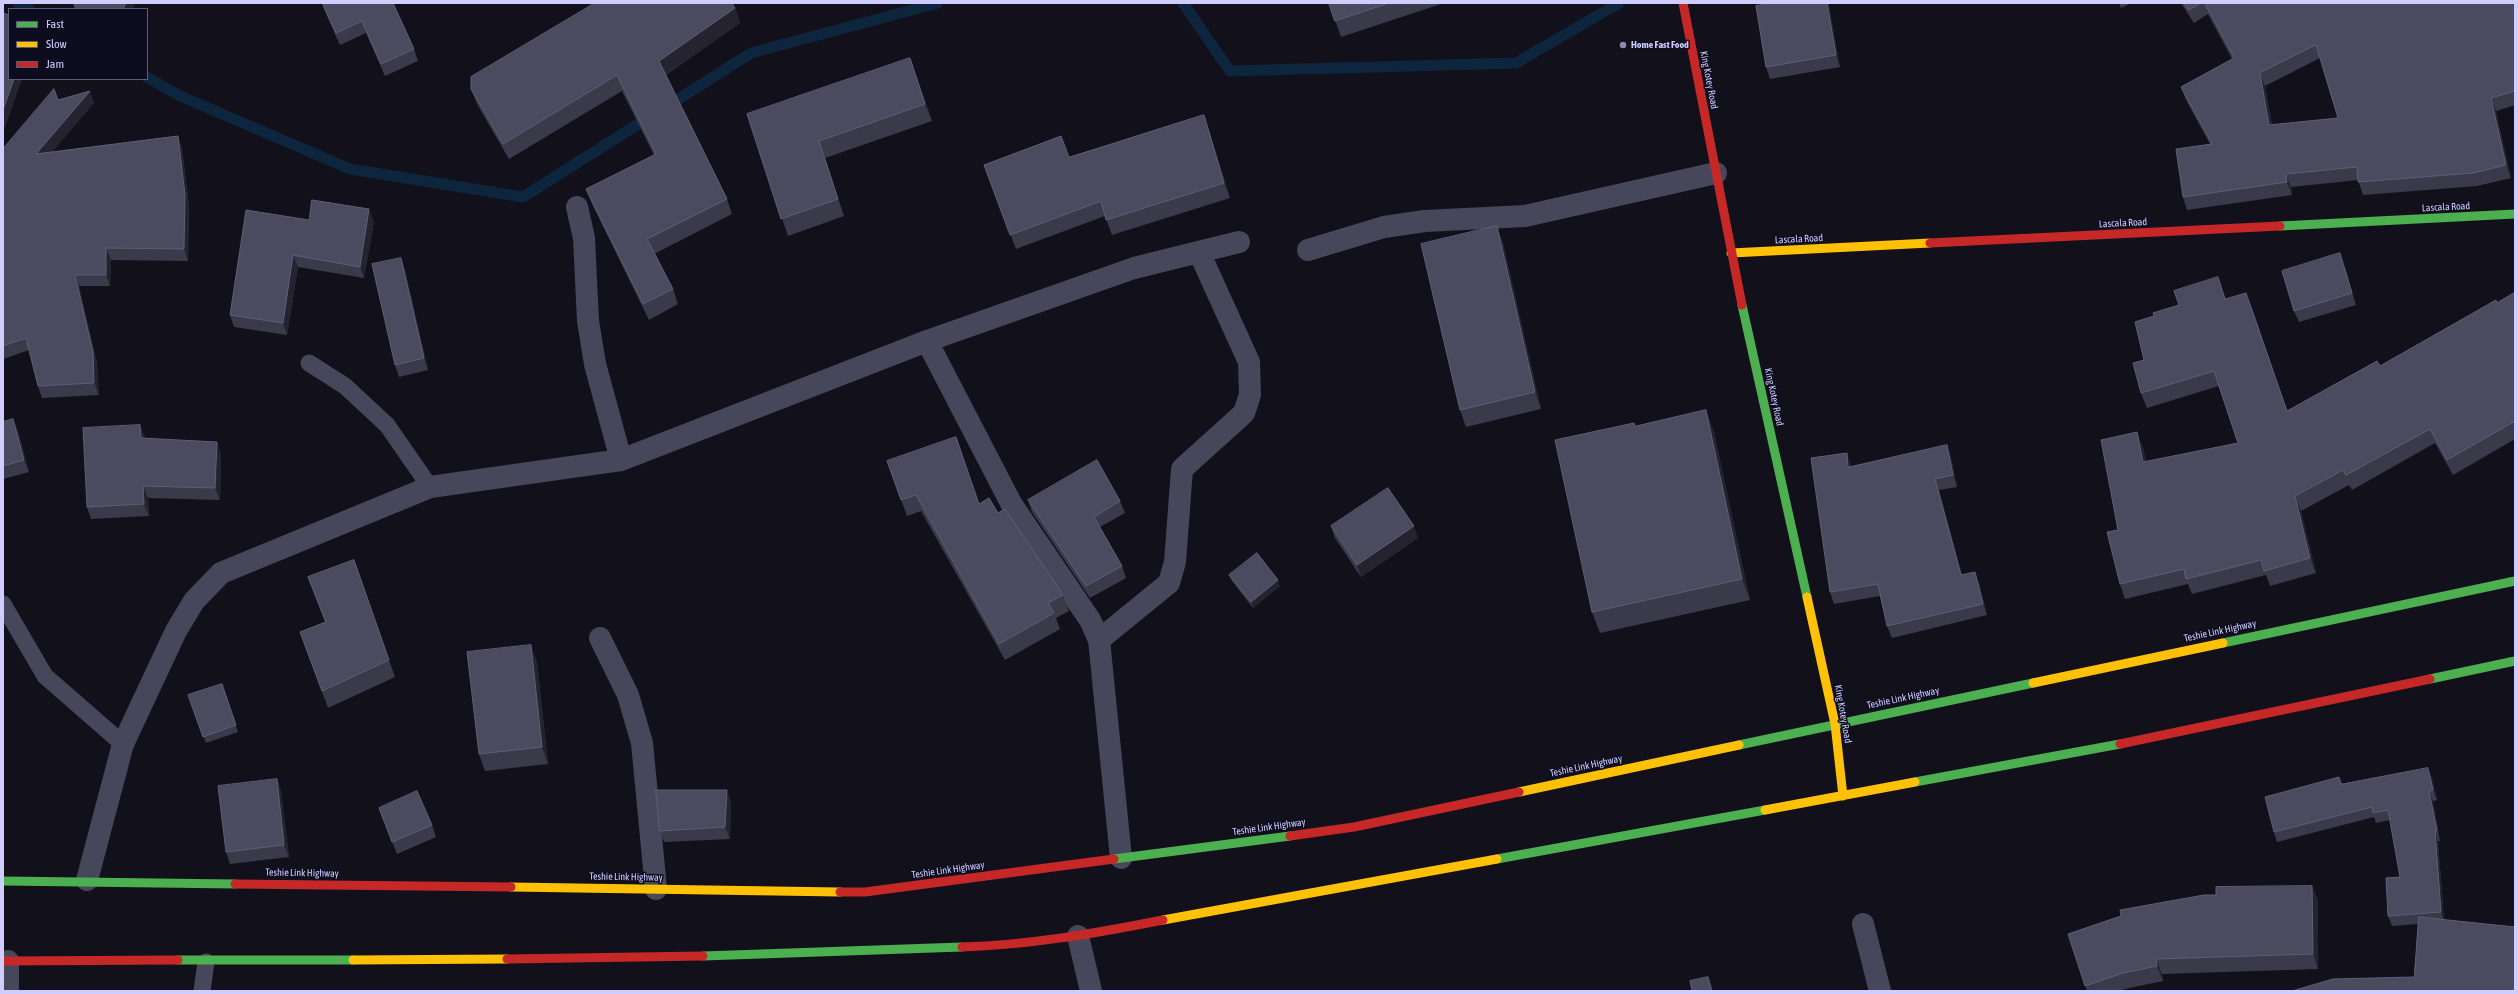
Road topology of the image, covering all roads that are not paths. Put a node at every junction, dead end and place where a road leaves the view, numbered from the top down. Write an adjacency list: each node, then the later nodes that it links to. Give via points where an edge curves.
1 (1683, 3): 2 (main road, King Kotey Road)
2 (1716, 173): 6 (street, via 1525,216 1425,221 1384,227); 8 (main road, King Kotey Road)
3 (577, 207): 11 (street, via 584,238 588,320 595,364)
4 (2515, 214): 8 (main road, Lascala Road)
5 (1239, 242): 7 (street)
6 (1308, 250)
7 (1199, 252): 9 (street, via 1134,268); 16 (street, via 1249,362 1250,395 1244,413 1182,469 1175,562 1169,583)
8 (1731, 253): 18 (main road, King Kotey Road)
9 (927, 341): 11 (street); 16 (street, via 1012,505 1090,620)
10 (309, 363): 12 (lane, via 346,386 387,425)
11 (621, 460): 12 (street)
12 (430, 487): 19 (street, via 221,573 194,601 176,631)
13 (2515, 581): 18 (main road, Teshie Link Highway)
14 (3, 604): 19 (lane, via 45,676)
15 (600, 638): 24 (street, via 628,695 642,743)
16 (1099, 640): 21 (street)
17 (2515, 661): 20 (main road, via 2175,733)
18 (1835, 724): 20 (main road, King Kotey Road); 21 (main road, Teshie Link Highway, via 1354,827)
19 (124, 744): 22 (street)
20 (1843, 796): 26 (main road)
21 (1121, 858): 24 (main road, Teshie Link Highway, via 865,892)
22 (87, 880): 23 (main road, Teshie Link Highway); 24 (main road, Teshie Link Highway)
23 (3, 881)
24 (656, 889)
25 (1863, 924): 32 (street)
26 (1078, 936): 28 (main road, via 992,946 631,959); 31 (street)
27 (6, 961): 28 (main road); 29 (street)
28 (206, 962): 30 (lane)
29 (8, 991)
30 (202, 991)
31 (1091, 991)
32 (1880, 991)

